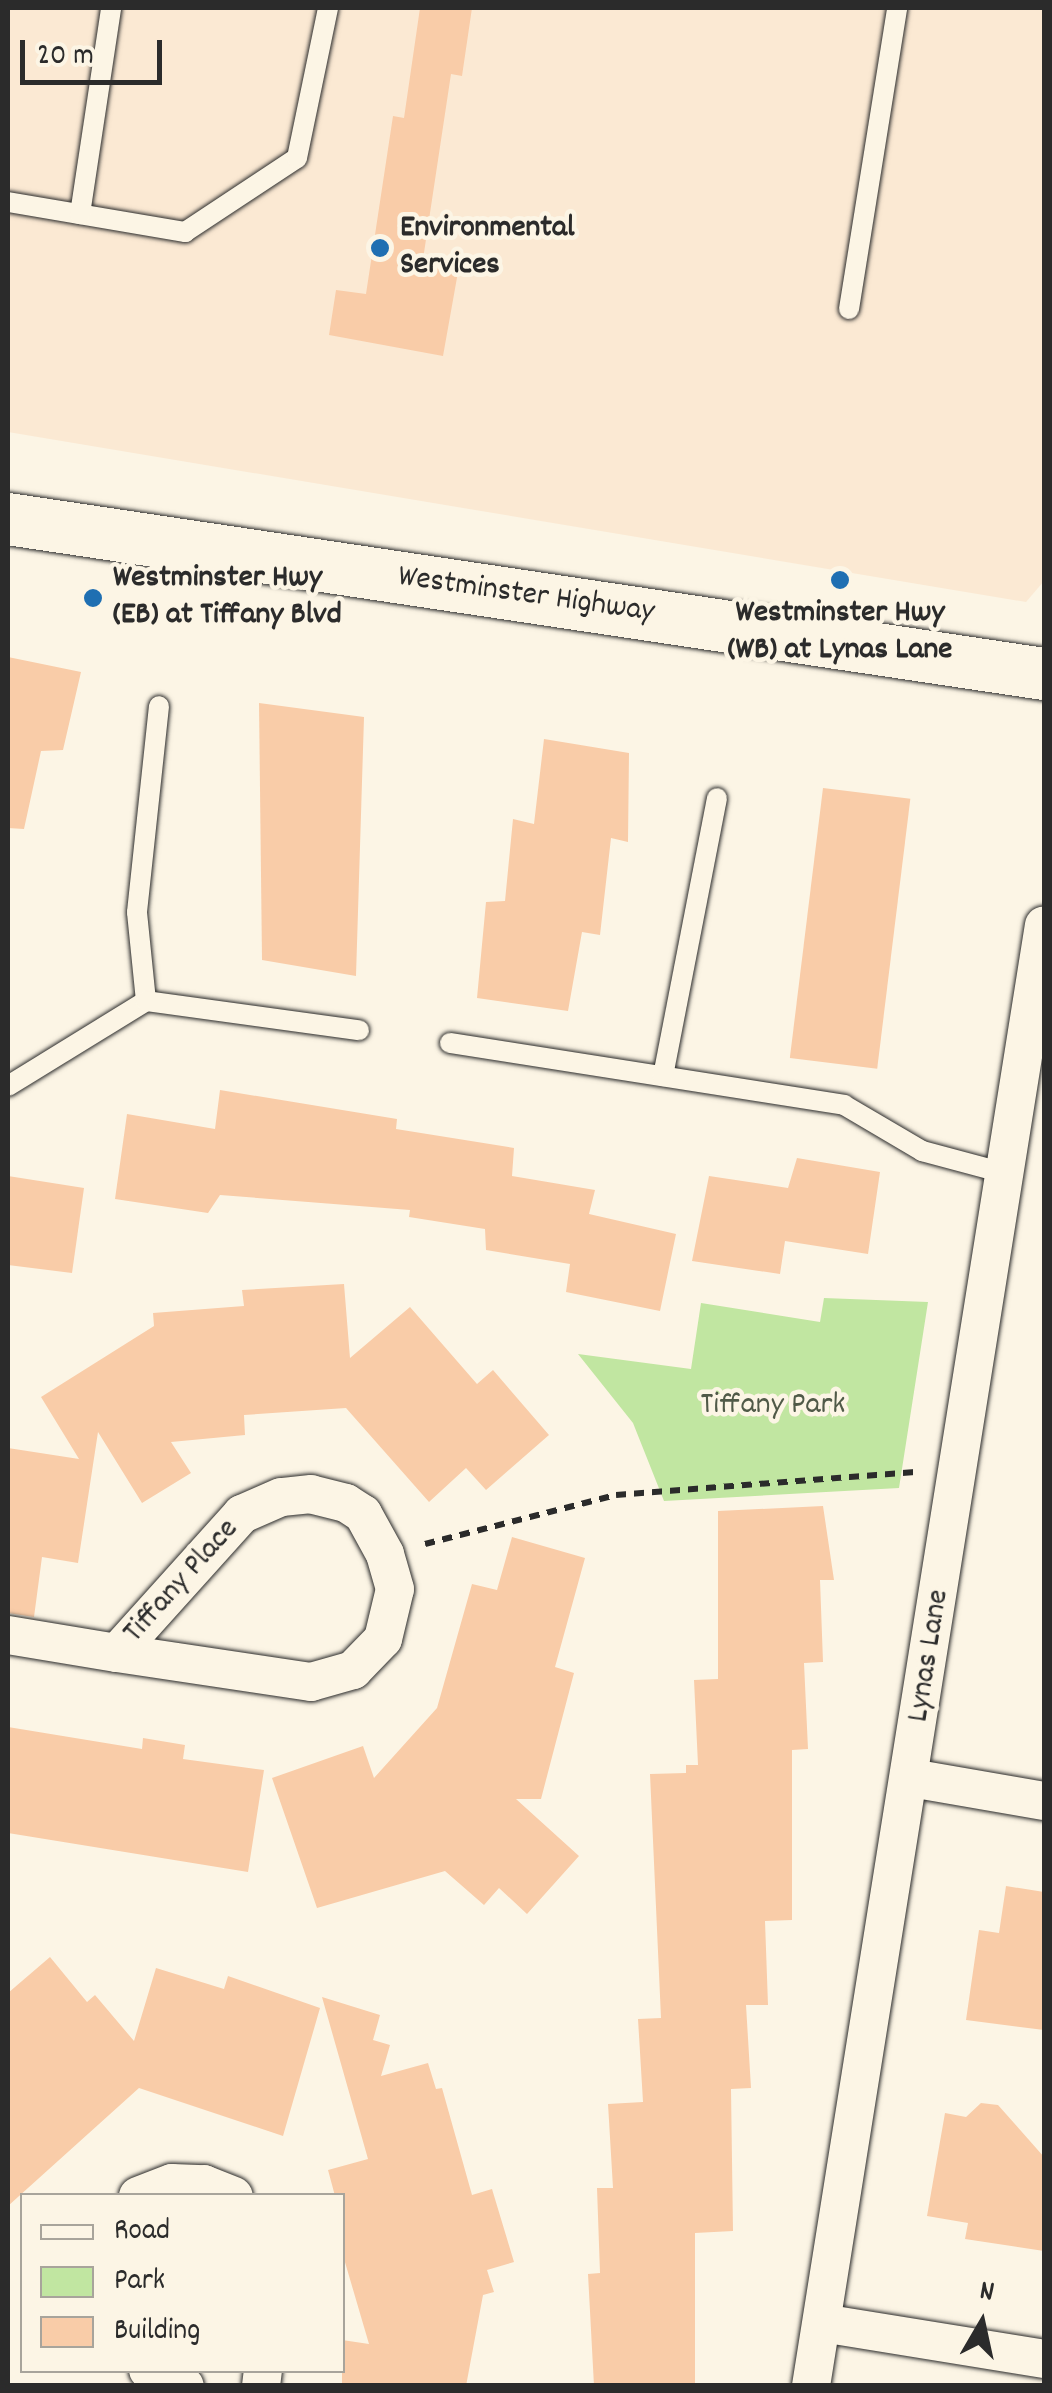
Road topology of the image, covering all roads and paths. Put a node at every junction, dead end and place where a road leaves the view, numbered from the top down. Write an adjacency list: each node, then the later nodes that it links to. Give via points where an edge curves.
1 (111, 8): 5 (lane)
2 (328, 8): 5 (lane, via 297,158 185,232)
3 (897, 8): 6 (lane)
4 (8, 202): 5 (lane)
5 (80, 214)
6 (849, 310)
7 (8, 519): 8 (main road, Westminster Highway)
8 (1044, 674)
9 (159, 706): 12 (lane, via 136,912)
10 (717, 798): 15 (lane)
11 (1044, 925): 17 (street, Lynas Lane)
12 (146, 1001): 13 (lane); 16 (lane)
13 (359, 1030)
14 (450, 1043): 15 (lane)
15 (662, 1076): 17 (lane, via 844,1105 922,1151)
16 (8, 1086)
17 (1004, 1174): 18 (street, Lynas Lane)
18 (957, 1478): 19 (path, via 909,1471 616,1495); 22 (street, Lynas Lane)
19 (385, 1554): 21 (street, Tiffany Place, via 363,1514 346,1503 311,1494 281,1497 242,1514); 21 (street, Tiffany Place, via 395,1589 383,1639 353,1670 311,1682)
20 (8, 1635): 21 (street, Tiffany Place)
21 (117, 1652)
22 (912, 1778): 23 (street); 26 (street, Lynas Lane)
23 (1044, 1802)
24 (146, 2193): 25 (street, via 172,2183)
25 (226, 2193)
26 (822, 2323): 27 (street); 30 (street, Lynas Lane)
27 (1044, 2359)
28 (155, 2373): 29 (street)
29 (185, 2386)
30 (811, 2386)

